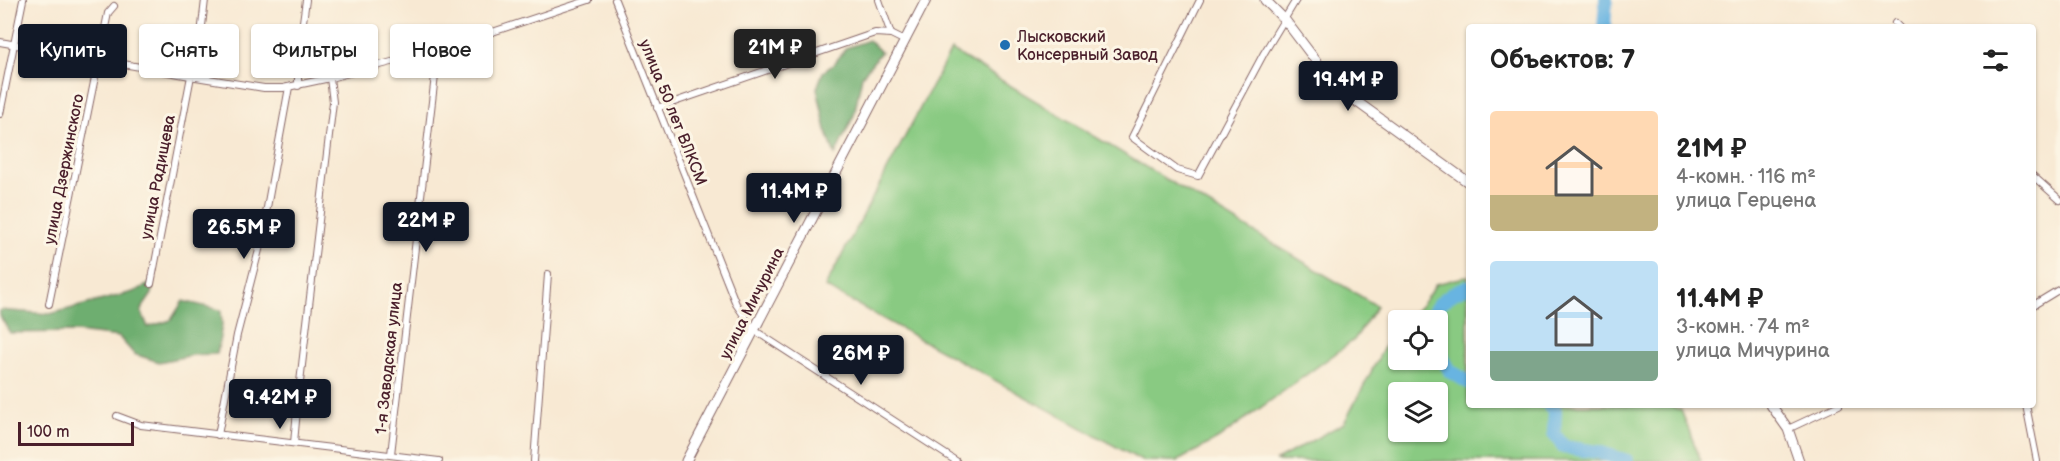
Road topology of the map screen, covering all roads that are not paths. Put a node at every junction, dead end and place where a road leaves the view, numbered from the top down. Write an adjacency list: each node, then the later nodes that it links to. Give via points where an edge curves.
1 (23, 0): 19 (street)
2 (205, 0): 14 (street, улица Радищева)
3 (306, 0): 26 (street)
4 (589, 0): 15 (street)
5 (615, 0): 28 (street, улица 50 лет ВЛКСМ)
6 (879, 0): 16 (street)
7 (926, 0): 17 (main road, улица Мичурина)
8 (1200, 0): 12 (street, via 1132,137 1177,170 1198,176)
9 (1265, 0): 12 (main road)
10 (1296, 0): 12 (street)
11 (114, 6): 13 (street, улица Дзержинского)
12 (1285, 20): 31 (main road, via 1335,86)
13 (106, 24)
14 (201, 24)
15 (493, 32)
16 (891, 34): 17 (street); 28 (street, via 875,33)
17 (905, 41): 38 (main road, улица Мичурина)
18 (0, 42): 19 (street)
19 (14, 45): 20 (street); 29 (street)
20 (18, 46)
21 (95, 78): 36 (street, улица Дзержинского)
22 (193, 78): 34 (street, улица Радищева)
23 (206, 78): 27 (street)
24 (330, 78): 26 (street); 45 (street, via 333,102)
25 (435, 78): 46 (street, 1-я Заводская улица)
26 (298, 86): 27 (street)
27 (289, 87): 44 (street, via 260,246 237,335)
28 (657, 108): 38 (street, улица 50 лет ВЛКСМ, via 736,304)
29 (0, 114)
30 (2036, 179): 32 (street)
31 (1466, 181)
32 (2060, 200)
33 (548, 274): 48 (street)
34 (151, 284)
35 (2060, 289): 37 (street)
36 (49, 304)
37 (2036, 304)
38 (754, 330): 49 (main road, улица Мичурина); 50 (street)
39 (1773, 408): 43 (main road)
40 (1833, 408): 43 (street)
41 (2027, 408): 52 (street)
42 (117, 416): 44 (street, via 141,425)
43 (1788, 429): 51 (main road)
44 (218, 435): 45 (street)
45 (294, 443): 46 (street)
46 (391, 454): 47 (street)
47 (439, 461)
48 (534, 461)
49 (686, 461)
50 (956, 461)
51 (1799, 461)
52 (2037, 461)

